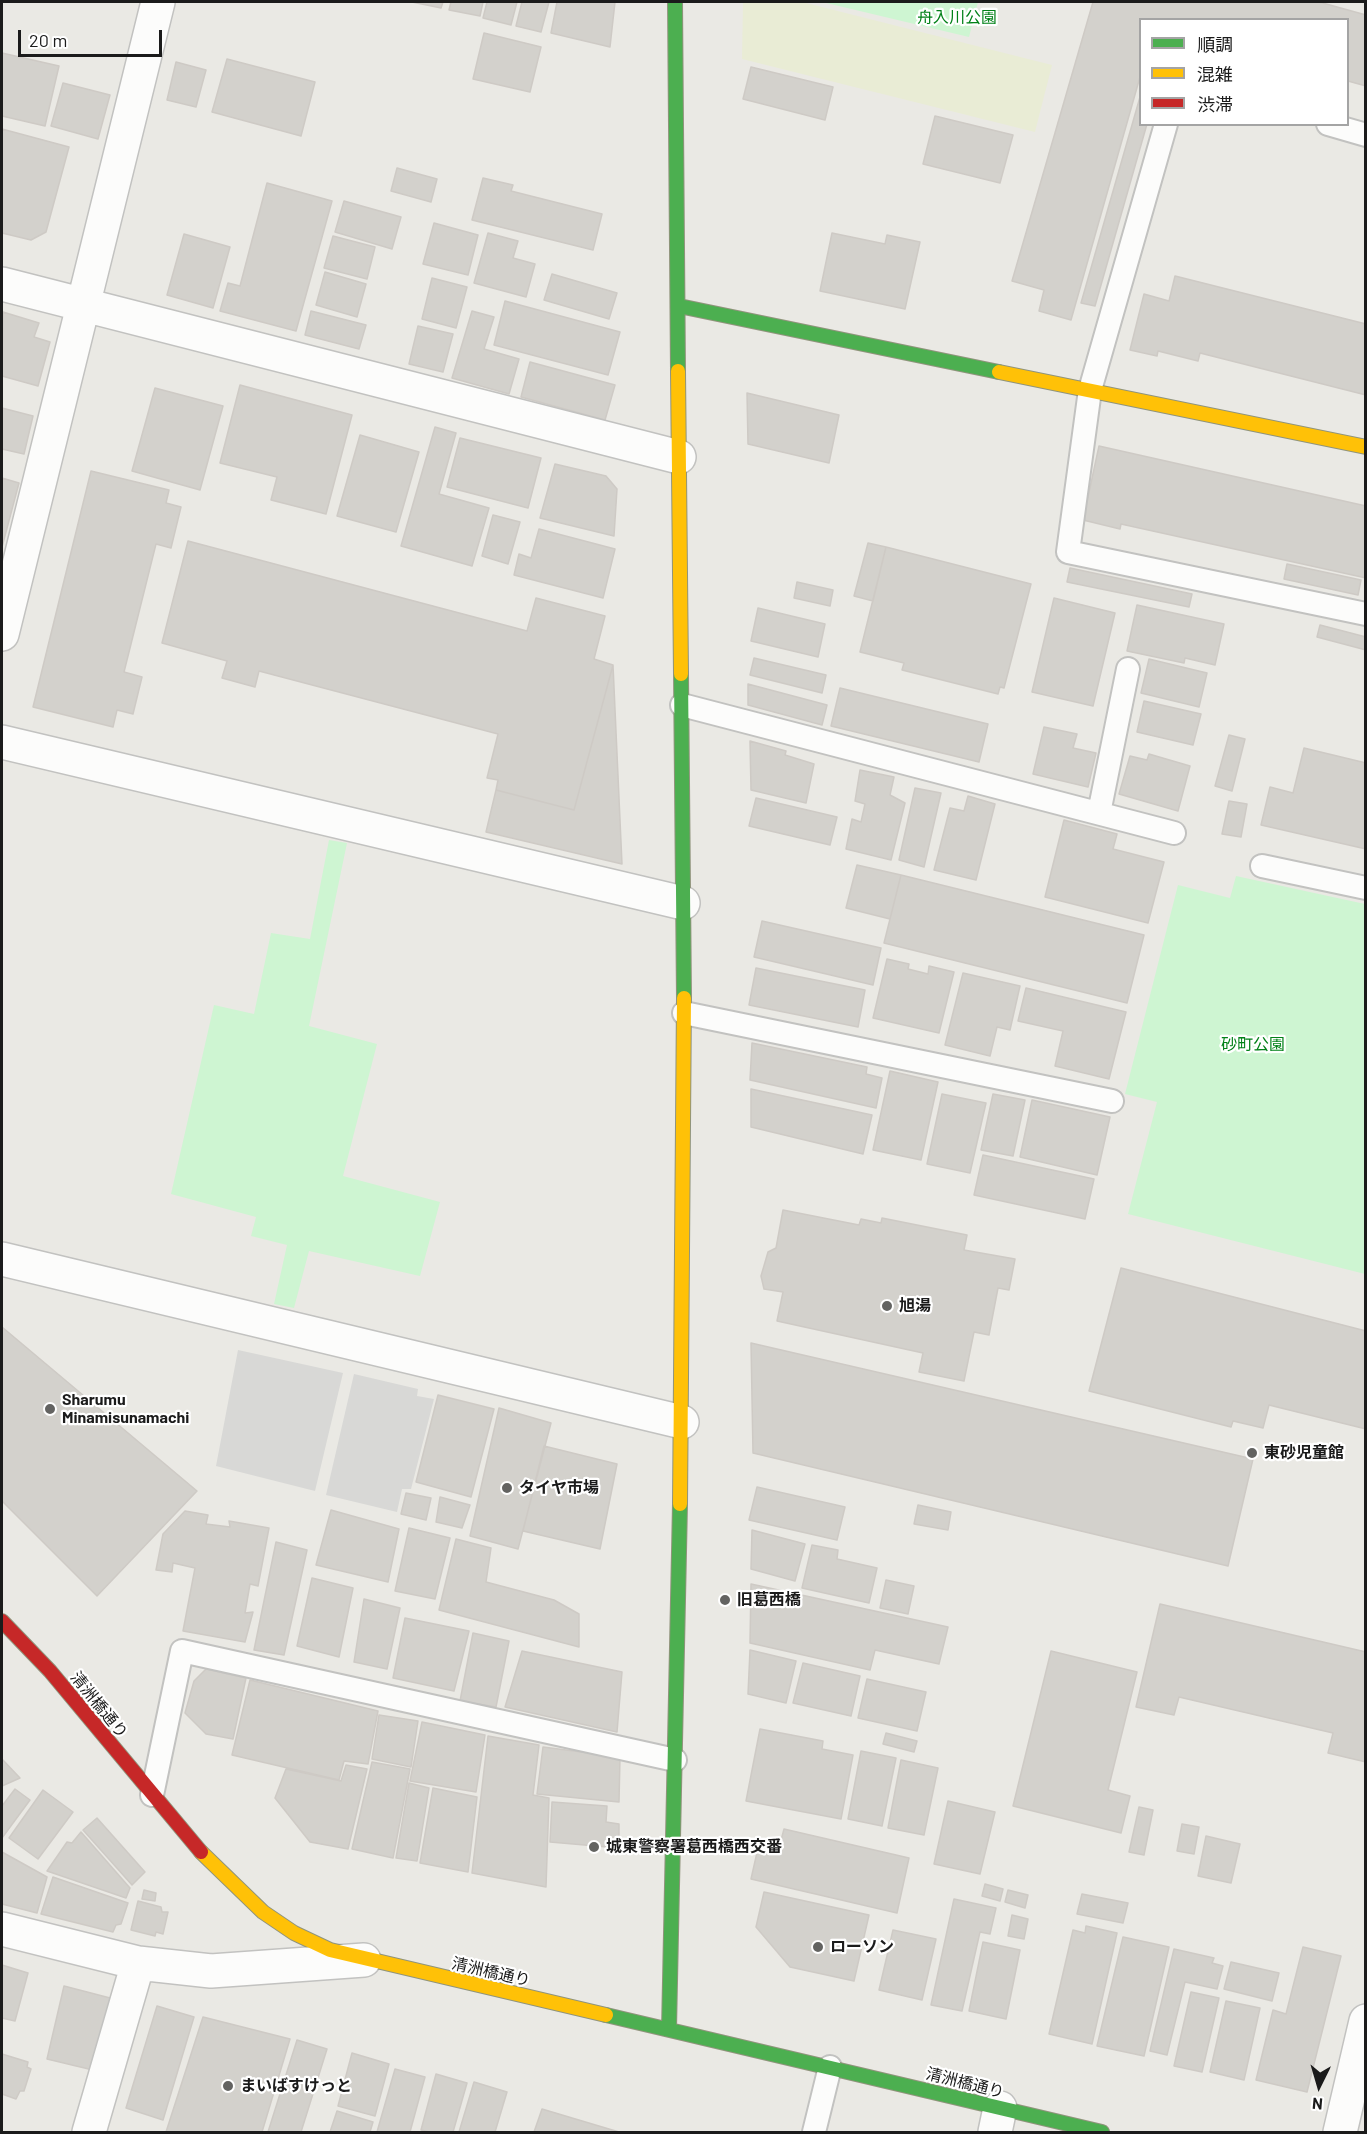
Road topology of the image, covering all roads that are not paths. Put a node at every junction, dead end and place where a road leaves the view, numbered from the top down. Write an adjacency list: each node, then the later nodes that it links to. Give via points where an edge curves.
1 (158, 2): 7 (street)
2 (675, 2): 8 (street)
3 (1165, 126): 9 (lane)
4 (1335, 126): 5 (lane)
5 (1365, 135)
6 (2, 284): 7 (street)
7 (83, 306): 11 (street); 13 (street)
8 (679, 306): 9 (street); 11 (street)
9 (1090, 390): 10 (street); 12 (lane, via 1068,552)
10 (1365, 447)
11 (679, 457): 15 (street)
12 (1365, 614)
13 (2, 634)
14 (1128, 669): 17 (lane)
15 (682, 705): 17 (lane); 21 (street)
16 (2, 742): 21 (street)
17 (1099, 813): 18 (lane)
18 (1174, 833)
19 (1262, 867): 20 (lane)
20 (1365, 888)
21 (683, 903): 22 (street)
22 (684, 1013): 23 (lane); 25 (street)
23 (1112, 1101)
24 (2, 1259): 25 (street)
25 (682, 1422): 27 (street)
26 (2, 1621): 28 (street, 清洲橋通り, via 50,1671)
27 (675, 1760): 28 (lane, via 182,1651); 33 (street)
28 (152, 1795): 30 (street, 清洲橋通り, via 202,1853 262,1912 330,1950)
29 (2, 1929): 31 (street)
30 (366, 1960): 31 (street, via 211,1971); 33 (street, 清洲橋通り)
31 (138, 1963): 36 (street)
32 (1365, 2022): 39 (street)
33 (669, 2029): 34 (street, 清洲橋通り)
34 (830, 2067): 35 (street, 清洲橋通り); 37 (lane)
35 (998, 2120): 38 (street, 清洲橋通り)
36 (89, 2133)
37 (814, 2133)
38 (1102, 2133)
39 (1340, 2133)

